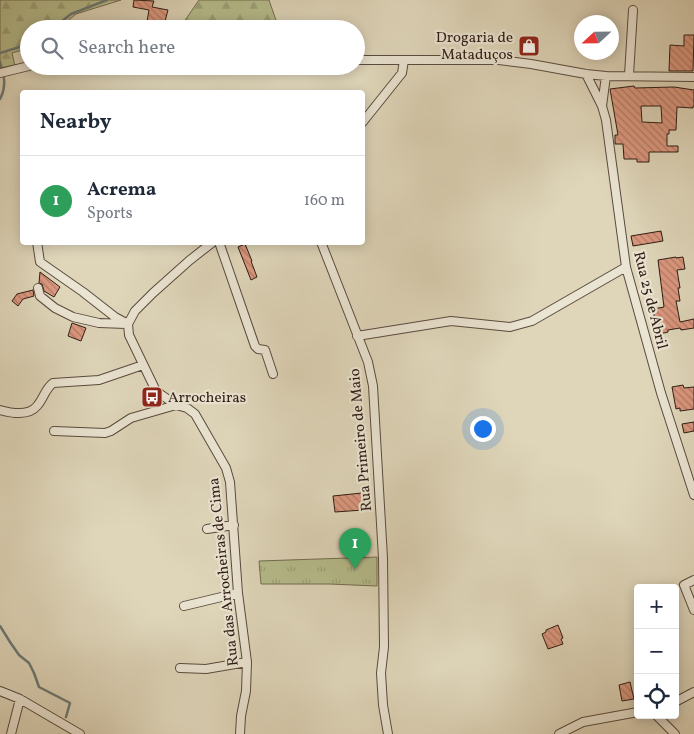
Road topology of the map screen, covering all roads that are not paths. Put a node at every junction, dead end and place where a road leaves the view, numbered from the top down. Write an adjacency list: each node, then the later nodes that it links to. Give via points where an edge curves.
1 (634, 10): 7 (street)
2 (365, 60): 3 (street)
3 (404, 60): 6 (street, via 499,60); 11 (street, via 402,73)
4 (20, 68): 5 (street)
5 (0, 73)
6 (586, 74): 8 (street); 10 (street, Rua 25 de Abril)
7 (629, 75): 8 (street); 9 (street)
8 (606, 76): 10 (street, Rua 25 de Abril)
9 (694, 77)
10 (602, 106): 16 (street, Rua 25 de Abril)
11 (365, 119)
12 (37, 245): 18 (street, via 40,262)
13 (209, 245): 18 (street, via 135,311)
14 (220, 245): 21 (street, via 255,346 265,350)
15 (322, 245): 19 (street, Rua Primeiro de Maio)
16 (626, 267): 19 (street, via 532,320 510,328 452,321); 25 (street, Rua 25 de Abril)
17 (38, 288): 18 (street, via 40,296 72,317 99,323)
18 (128, 324): 20 (street, Rua das Arrocheiras de Cima, via 129,335)
19 (357, 336): 43 (street, Rua Primeiro de Maio, via 368,362 373,386 383,558 384,646 381,672)
20 (143, 365): 22 (street, Rua das Arrocheiras de Cima, via 156,391); 23 (street, via 99,380 53,383 32,410 20,413)
21 (272, 374)
22 (176, 405): 24 (street, via 131,418 105,433); 26 (street, Rua das Arrocheiras de Cima, via 195,414 226,468)
23 (0, 410)
24 (54, 431)
25 (694, 495)
26 (234, 525): 27 (street); 29 (street, Rua das Arrocheiras de Cima)
27 (207, 529)
28 (694, 580): 31 (street, via 684,584)
29 (238, 593): 30 (street); 32 (street, Rua das Arrocheiras de Cima)
30 (184, 606)
31 (694, 610)
32 (247, 662): 33 (street, via 206,669); 42 (street, Rua das Arrocheiras de Cima)
33 (180, 668)
34 (0, 691): 36 (street)
35 (694, 692): 37 (street)
36 (20, 700): 40 (street); 41 (street)
37 (679, 700)
38 (634, 713): 44 (street, via 583,722)
39 (660, 719): 45 (street)
40 (11, 734)
41 (80, 734)
42 (240, 734)
43 (388, 734)
44 (559, 734)
45 (675, 734)

